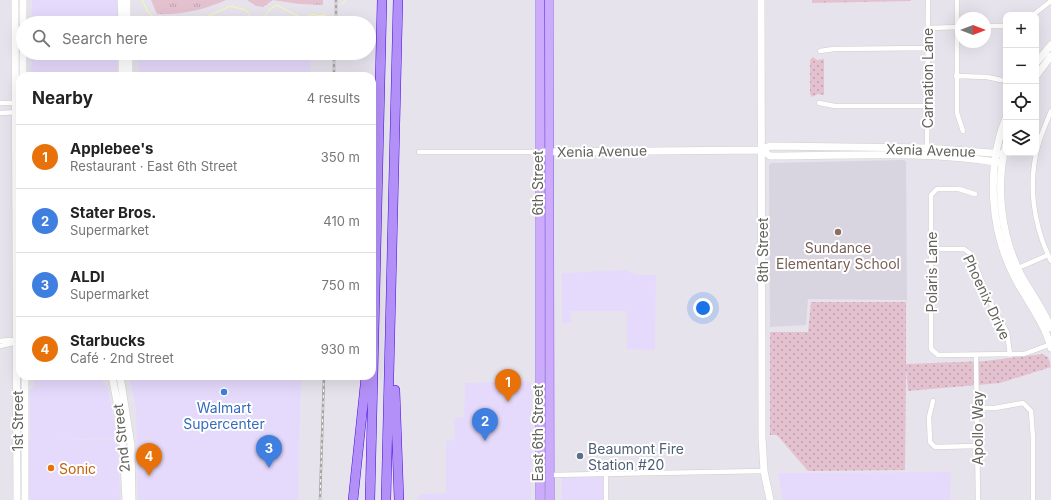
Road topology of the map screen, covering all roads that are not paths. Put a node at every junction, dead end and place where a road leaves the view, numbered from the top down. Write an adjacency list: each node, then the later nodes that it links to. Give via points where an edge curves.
1 (15, 0): 22 (street)
2 (23, 0): 15 (street)
3 (121, 0): 16 (street)
4 (127, 0): 17 (street)
5 (382, 0): 64 (highway)
6 (398, 0): 63 (highway)
7 (540, 0): 52 (main road, 6th Street)
8 (549, 0): 53 (main road, 6th Street)
9 (761, 0): 50 (street, 8th Street)
10 (928, 0): 21 (street, Carnation Lane)
11 (957, 0): 13 (street)
12 (1051, 1): 14 (street)
13 (958, 12)
14 (1037, 12)
15 (23, 16)
16 (122, 16)
17 (128, 16)
18 (955, 26): 21 (street)
19 (991, 26): 20 (street)
20 (1003, 26)
21 (928, 28): 24 (street, Carnation Lane)
22 (16, 34)
23 (1051, 45): 28 (street)
24 (928, 48): 26 (street); 43 (street, Carnation Lane)
25 (958, 48): 38 (street)
26 (820, 51)
27 (1051, 56): 37 (street)
28 (1039, 59)
29 (17, 60): 33 (street)
30 (23, 60): 34 (street)
31 (122, 60): 35 (street)
32 (129, 60): 36 (street)
33 (17, 72)
34 (23, 72)
35 (122, 72)
36 (129, 72)
37 (1039, 72)
38 (956, 76): 39 (street); 48 (street, via 957,113)
39 (1001, 80)
40 (0, 103): 41 (street)
41 (16, 103)
42 (820, 103): 43 (street, via 835,106)
43 (927, 106): 54 (street, Carnation Lane)
44 (1051, 111): 59 (street, via 1039,143 1033,172 1033,202 1039,232)
45 (16, 112): 46 (street)
46 (0, 113)
47 (1006, 120): 55 (street)
48 (963, 130)
49 (1003, 149): 55 (street)
50 (762, 150): 53 (street, Xenia Avenue); 54 (street, Xenia Avenue, via 770,146); 85 (street, 8th Street)
51 (419, 152): 52 (street, Xenia Avenue)
52 (539, 152): 53 (street, Xenia Avenue); 73 (main road, 6th Street)
53 (550, 152): 74 (main road, 6th Street)
54 (927, 152): 55 (street, Xenia Avenue); 56 (street, Xenia Avenue)
55 (1000, 154): 56 (street)
56 (999, 162): 61 (street, via 1003,215); 62 (street, via 994,195 996,216 1000,238)
57 (975, 194): 58 (street, Polaris Lane, via 959,189 937,189 931,195)
58 (931, 249): 71 (street, Phoenix Drive, via 964,249 971,254 990,302 1007,332); 72 (street, Polaris Lane, via 931,349 938,355)
59 (1048, 255): 60 (street); 61 (street)
60 (1051, 261)
61 (1018, 268): 62 (street); 65 (street)
62 (1012, 272): 70 (street)
63 (392, 297): 95 (highway); 96 (highway)
64 (376, 300)
65 (1051, 328)
66 (0, 341): 67 (street)
67 (16, 341)
68 (16, 343): 69 (street)
69 (0, 346)
70 (1051, 346): 71 (street, via 1024,354)
71 (1010, 355): 72 (street)
72 (976, 356): 82 (street, Apollo Way)
73 (540, 364): 97 (main road, East 6th Street)
74 (550, 365): 87 (main road, East 6th Street)
75 (19, 380): 89 (street, 1st Street)
76 (25, 380): 90 (street, 1st Street)
77 (116, 380): 88 (street, 2nd Street, via 128,416)
78 (116, 380): 83 (street, 2nd Street)
79 (366, 380): 93 (highway)
80 (374, 380): 94 (highway)
81 (932, 401): 84 (street, via 929,417 930,442 935,446)
82 (977, 408): 84 (street, Apollo Way); 102 (street, via 1023,403 1031,411)
83 (124, 445): 88 (street, via 128,446); 91 (street, 2nd Street)
84 (977, 446): 101 (street, Apollo Way)
85 (764, 471): 86 (street); 100 (street, 8th Street)
86 (606, 473): 87 (street); 99 (street)
87 (550, 474): 98 (main road, East 6th Street)
88 (132, 480): 92 (street, 2nd Street)
89 (17, 500)
90 (25, 500)
91 (126, 500)
92 (132, 500)
93 (353, 500)
94 (370, 500)
95 (386, 500)
96 (399, 500)
97 (540, 500)
98 (550, 500)
99 (606, 500)
100 (770, 500)
101 (978, 500)
102 (1033, 500)

